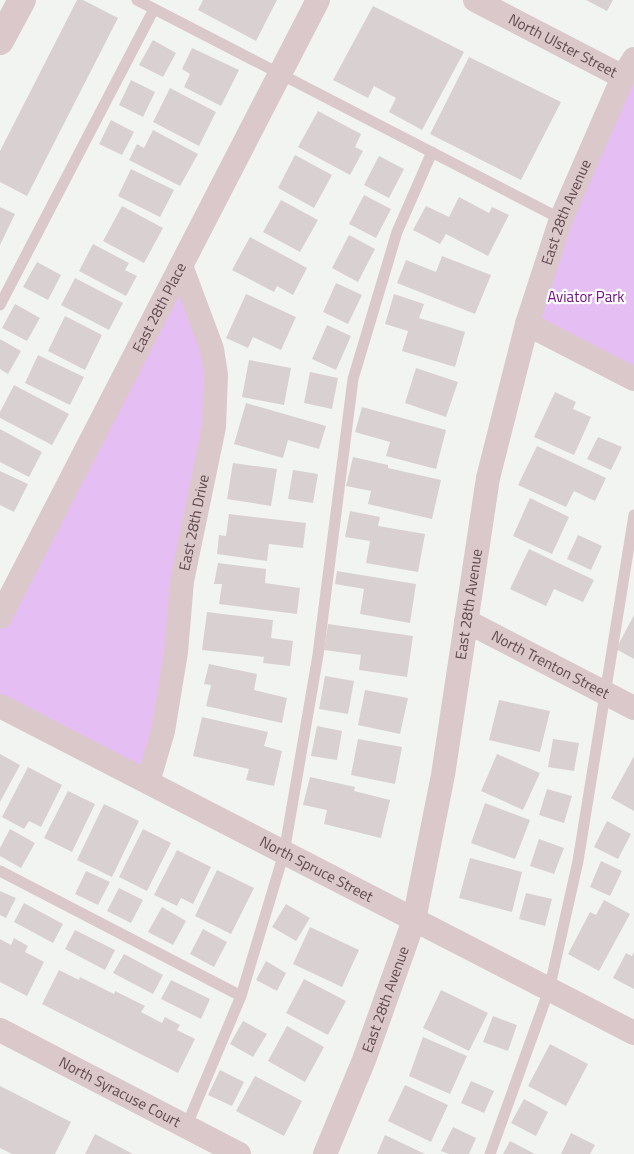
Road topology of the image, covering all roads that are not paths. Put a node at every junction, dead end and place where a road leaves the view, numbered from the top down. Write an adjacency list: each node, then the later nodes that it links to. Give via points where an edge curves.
1 (22, 0): 6 (street)
2 (137, 0): 5 (lane)
3 (318, 0): 8 (street, East 28th Place)
4 (475, 0): 7 (street, North Ulster Street)
5 (154, 9): 8 (lane); 12 (lane)
6 (0, 41)
7 (629, 68): 10 (street, East 28th Avenue)
8 (280, 74): 9 (lane); 11 (street, East 28th Place)
9 (432, 152): 10 (lane); 23 (lane, via 398,232 353,379 318,655)
10 (561, 219): 13 (street, East 28th Avenue)
11 (181, 266): 17 (street, East 28th Place); 22 (street, East 28th Drive, via 212,349 216,375 214,428 182,581 176,652 163,731)
12 (0, 305)
13 (527, 324): 14 (street); 18 (street, East 28th Avenue, via 488,478)
14 (634, 379)
15 (634, 515): 16 (lane)
16 (632, 537): 19 (lane)
17 (0, 617)
18 (466, 621): 19 (street, North Trenton Street); 25 (street, East 28th Avenue, via 443,774)
19 (606, 693): 21 (street, North Trenton Street); 26 (lane, via 578,861)
20 (0, 706): 22 (street, North Spruce Street)
21 (634, 708)
22 (148, 782): 23 (street, North Spruce Street)
23 (284, 852): 25 (street, North Spruce Street); 27 (lane)
24 (0, 870): 27 (lane)
25 (414, 920): 26 (street, North Spruce Street); 32 (street, East 28th Avenue, via 364,1060)
26 (549, 990): 29 (street, North Spruce Street); 33 (lane)
27 (241, 996): 30 (lane)
28 (0, 1030): 30 (street, North Syracuse Court)
29 (634, 1034)
30 (186, 1127): 31 (street, North Syracuse Court)
31 (239, 1154)
32 (324, 1154)
33 (490, 1154)

